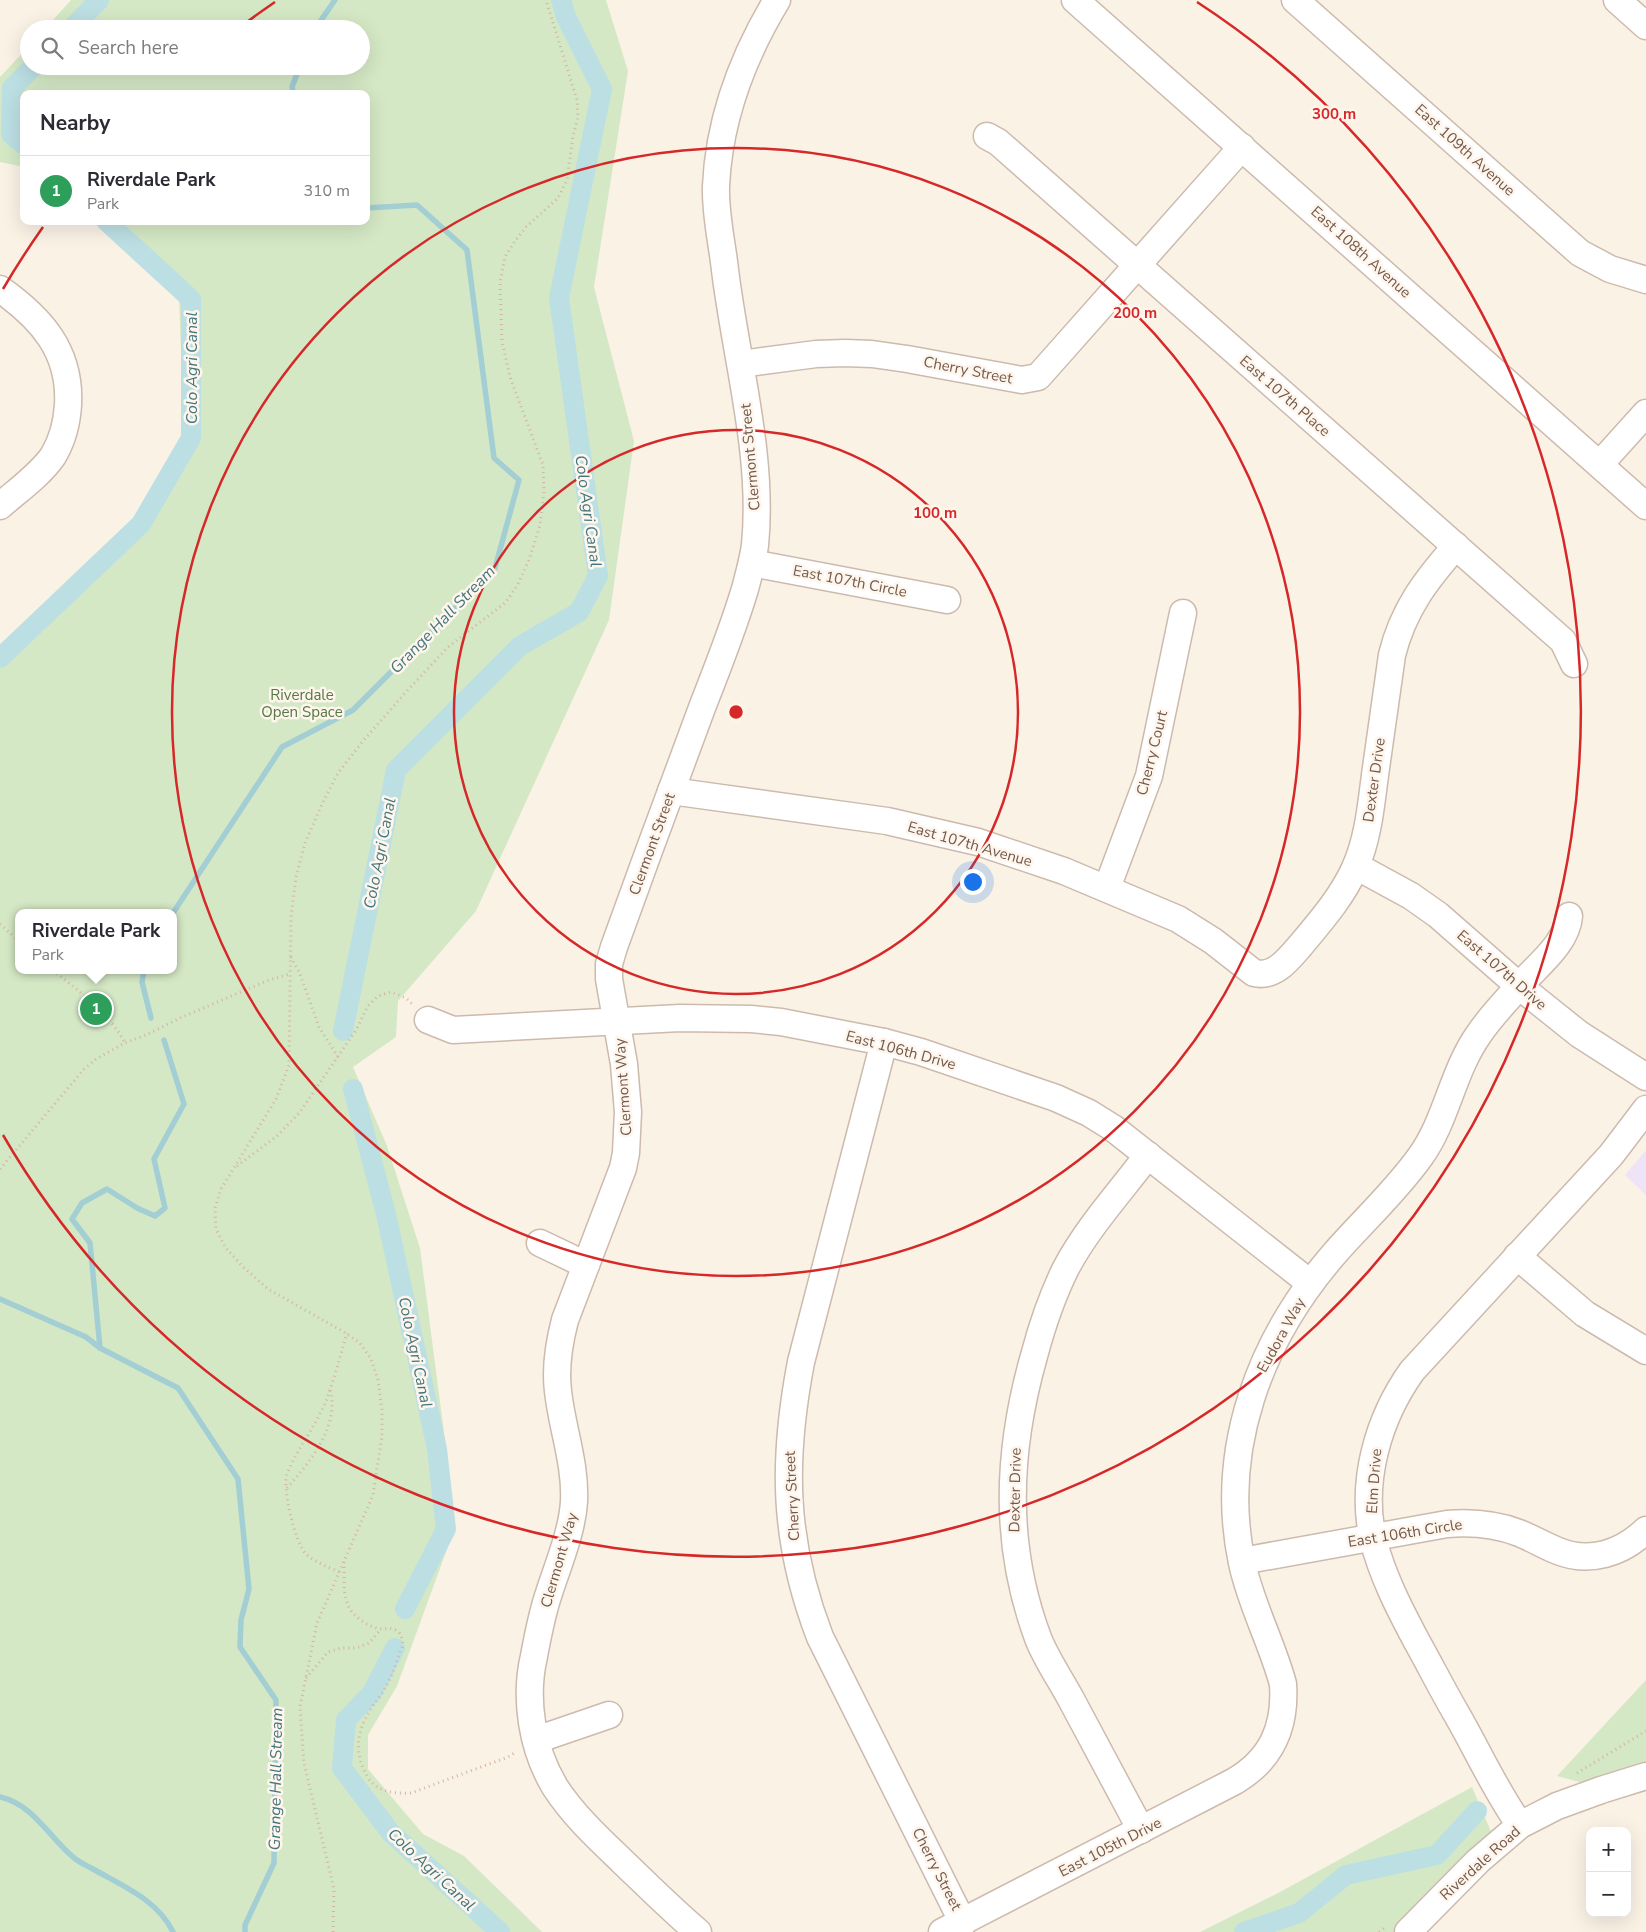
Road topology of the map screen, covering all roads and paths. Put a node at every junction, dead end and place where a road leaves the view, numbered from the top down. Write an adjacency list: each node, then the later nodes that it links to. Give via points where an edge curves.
1 (546, 0): 28 (path, via 577,100 578,117 566,180 558,198 514,241 506,257 500,283 499,307 510,377 543,465 540,525 529,560 505,603 448,647 338,773 322,804 296,877)
2 (777, 0): 12 (street, Clermont Street, via 740,72 728,110 717,172 719,228)
3 (1075, 0): 8 (street, East 108th Avenue)
4 (1295, 0): 10 (street, East 109th Avenue, via 1580,253 1610,269)
5 (1617, 0): 6 (street)
6 (1646, 26)
7 (987, 136): 9 (street, East 107th Place, via 998,142)
8 (1242, 146): 9 (street, Cherry Street); 14 (street, East 108th Avenue)
9 (1137, 265): 12 (street, Cherry Street, via 1033,380 845,352); 17 (street, East 107th Place)
10 (1646, 280)
11 (0, 289): 15 (street, via 16,300 53,340 64,366 69,390 66,424 53,455)
12 (741, 364): 18 (street, Clermont Street, via 756,478)
13 (1646, 414): 14 (street)
14 (1600, 464): 16 (street, East 108th Avenue)
15 (0, 506)
16 (1646, 506)
17 (1456, 546): 21 (street, East 107th Place, via 1563,641); 23 (street, Dexter Drive, via 1417,594 1396,637 1368,829)
18 (752, 563): 19 (street, East 107th Circle); 22 (street, Clermont Street, via 736,619)
19 (947, 600)
20 (1183, 613): 24 (street, Cherry Court, via 1149,776)
21 (1574, 664)
22 (671, 791): 24 (street, East 107th Avenue, via 887,821 978,842); 34 (street, Clermont Street, via 609,964)
23 (1356, 866): 29 (street, Dexter Drive, via 1317,926 1277,969 1262,975); 32 (street, East 107th Drive, via 1438,915)
24 (1107, 888): 29 (street, East 107th Avenue, via 1178,919)
25 (1568, 916): 32 (street, Eudora Way, via 1565,932 1556,946)
26 (0, 924): 27 (path)
27 (15, 937)
28 (291, 956): 31 (path); 37 (path, via 319,1027)
29 (1246, 967)
30 (58, 974): 36 (path, via 108,1018)
31 (290, 974): 36 (path, via 269,980); 41 (path, via 289,1066 276,1098)
32 (1519, 986): 38 (street, East 107th Drive, via 1579,1034); 46 (street, Eudora Way, via 1466,1056 1440,1121 1420,1158)
33 (428, 1020): 34 (street, East 106th Drive, via 453,1030); 37 (path, via 406,998 391,992 378,996 368,1006)
34 (618, 1022): 35 (street, East 106th Drive, via 680,1018 750,1019); 45 (street, Clermont Way, via 628,1112 626,1154)
35 (884, 1042): 40 (street, East 106th Drive, via 1056,1098 1089,1113); 64 (street, Cherry Street, via 801,1362 789,1440 789,1506 800,1575 820,1637)
36 (125, 1043): 42 (path, via 84,1069)
37 (338, 1057): 41 (path, via 300,1112 276,1136)
38 (1646, 1076)
39 (1646, 1109): 44 (street, Elm Drive, via 1611,1155)
40 (1148, 1155): 46 (street, East 106th Drive); 63 (street, Dexter Drive, via 1085,1238 1053,1298 1026,1384 1012,1476 1016,1560 1038,1639)
41 (234, 1168): 47 (path, via 221,1190 216,1208 216,1229 225,1248 268,1289)
42 (0, 1169)
43 (540, 1244): 45 (street)
44 (1517, 1256): 48 (street, via 1585,1314); 52 (street, Elm Drive, via 1428,1351 1402,1385 1387,1412 1373,1455 1369,1502)
45 (586, 1265): 59 (street, Clermont Way, via 559,1342 558,1391 573,1466 574,1504 533,1658 530,1703)
46 (1310, 1283): 54 (street, Eudora Way, via 1259,1372 1240,1440 1235,1484)
47 (347, 1333): 49 (path); 53 (path, via 360,1343 371,1360 378,1380 382,1428 373,1495)
48 (1646, 1351)
49 (330, 1390): 50 (path, via 286,1476); 50 (path, via 333,1403 322,1440)
50 (286, 1489): 55 (path, via 301,1548 311,1559)
51 (1646, 1530): 52 (street, East 106th Circle, via 1621,1549 1588,1557 1558,1551 1495,1526 1468,1522)
52 (1373, 1538): 54 (street, East 106th Circle); 62 (street, Elm Drive, via 1402,1614)
53 (344, 1560): 55 (path); 56 (path, via 348,1607 358,1618)
54 (1242, 1561): 60 (street, Eudora Way, via 1247,1584 1283,1684 1284,1698 1276,1736)
55 (339, 1572): 57 (path, via 318,1622)
56 (381, 1629): 57 (path, via 369,1643 328,1652); 59 (path, via 397,1631 403,1645 385,1688 361,1725 357,1744 360,1764 369,1779 382,1790 396,1794 411,1793 508,1757)
57 (305, 1680): 65 (path, via 300,1707 304,1763 334,1889)
58 (609, 1715): 59 (street)
59 (536, 1740): 66 (street, Clermont Way, via 547,1771 571,1808)
60 (1255, 1768): 63 (street, East 105th Drive)
61 (1646, 1776): 62 (street, Riverdale Road, via 1557,1806)
62 (1520, 1826): 67 (street, Riverdale Road, via 1478,1861)
63 (1142, 1830): 64 (street, East 105th Drive)
64 (953, 1927)
65 (333, 1932)
66 (698, 1932)
67 (1408, 1932)

